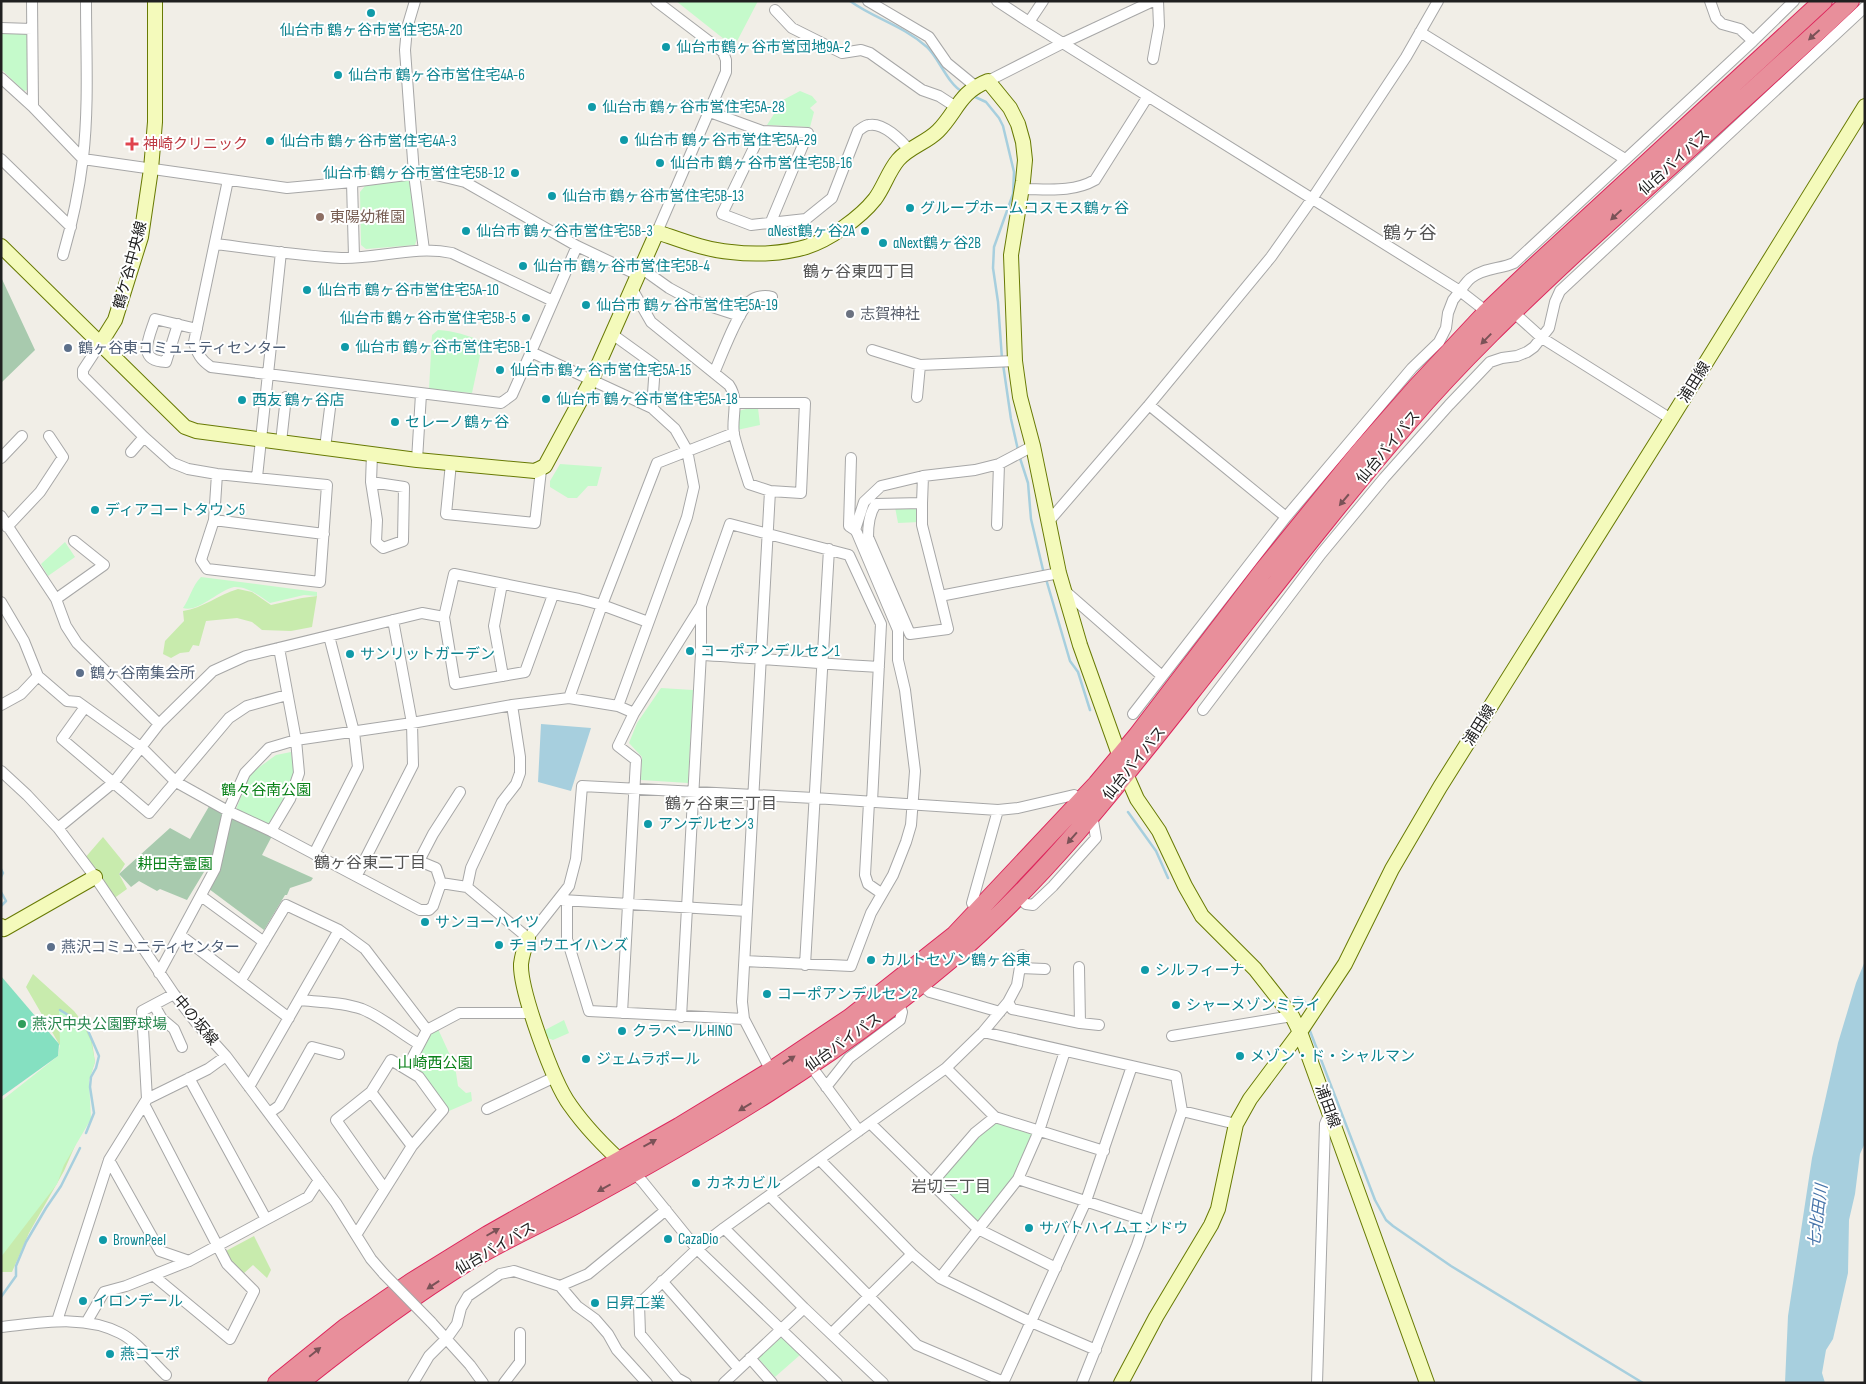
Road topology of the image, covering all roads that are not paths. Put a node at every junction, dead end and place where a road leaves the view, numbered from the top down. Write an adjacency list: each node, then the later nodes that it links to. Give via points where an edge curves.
1 (32, 1): 20 (street)
2 (86, 1): 34 (street)
3 (155, 1): 36 (street, 鶴ケ谷中央線, via 155,122)
4 (415, 1): 37 (street, via 405,50)
5 (656, 1): 30 (street, via 723,52 726,72)
6 (868, 1): 26 (street, via 929,37)
7 (997, 1): 18 (street)
8 (1043, 1): 18 (street)
9 (1153, 1): 23 (street)
10 (1158, 1): 24 (street, via 1159,26)
11 (1438, 1): 21 (street)
12 (1710, 1): 22 (street, via 1716,18 1722,24 1740,29)
13 (1794, 1): 22 (street)
14 (1824, 1): 58 (highway, 仙台バイパス)
15 (1850, 1): 57 (highway, 仙台バイパス, one-way to 57)
16 (1865, 7): 63 (street, via 1560,291 1549,328)
17 (775, 10): 26 (street, via 792,28 842,53 861,50 870,53 922,90 939,96)
18 (1029, 22): 23 (street)
19 (1, 28): 20 (street)
20 (32, 30): 29 (street)
21 (1420, 32): 35 (street); 41 (street)
22 (1753, 41): 35 (street)
23 (1063, 43): 26 (street); 27 (street)
24 (1153, 59)
25 (1, 78): 29 (street)
26 (971, 92): 32 (street, via 939,130); 40 (street, via 1010,108 1023,142 1025,160)
27 (1148, 96): 40 (street, via 1095,180 1068,190); 41 (street)
28 (1865, 106): 79 (street, 浦田線)
29 (33, 107): 34 (street)
30 (710, 112): 31 (street); 44 (street)
31 (762, 131): 42 (street, via 722,214 751,225); 42 (street, via 808,133)
32 (909, 150): 42 (street, via 880,126 868,125 858,131 832,198 806,219); 44 (street, via 889,173 875,199 858,216 843,228 808,246 784,251 731,252 705,248)
33 (1, 159): 43 (street)
34 (83, 159): 36 (street); 43 (street)
35 (1625, 159): 54 (street, via 1514,263 1480,272)
36 (151, 169): 38 (street); 64 (street, 鶴ケ谷中央線, via 140,237 115,320)
37 (414, 174): 39 (street); 47 (street, via 432,174 465,182); 48 (street)
38 (228, 180): 39 (street, via 287,188); 45 (street)
39 (352, 182): 51 (street)
40 (1021, 189): 67 (street, via 1011,255)
41 (1312, 199): 54 (street); 76 (street, via 1271,257)
42 (770, 224)
43 (71, 227): 50 (street)
44 (657, 232): 52 (street)
45 (215, 244): 49 (street); 61 (street)
46 (1, 246): 64 (street)
47 (577, 246): 52 (street); 56 (street)
48 (424, 250): 51 (street); 56 (street, via 452,253)
49 (281, 252): 51 (street); 70 (street)
50 (63, 255)
51 (354, 257)
52 (640, 272): 53 (street); 59 (street, via 691,300)
53 (632, 290): 62 (street); 69 (street, via 651,322)
54 (1460, 291): 58 (street); 104 (street, via 1453,300 1439,342 1412,368)
55 (772, 297): 59 (street, via 764,295 750,300)
56 (553, 300): 66 (street)
57 (1512, 311): 63 (street); 152 (highway, 仙台バイパス, one-way to 152, via 1410,420 1282,575)
58 (1487, 312): 114 (highway, 仙台バイパス)
59 (740, 316): 69 (street)
60 (178, 324): 61 (street)
61 (197, 329): 70 (street, via 196,352 211,367)
62 (612, 334): 71 (street); 77 (street, via 655,365)
63 (1542, 338): 79 (street); 142 (street, via 1527,352 1490,362 1448,405 1321,554)
64 (100, 344): 83 (street, via 83,370 83,376); 84 (street, via 185,427)
65 (872, 350): 68 (street)
66 (531, 352): 71 (street); 72 (street, via 512,395 501,403)
67 (1008, 361): 68 (street); 88 (street, via 1020,397)
68 (920, 364): 73 (street)
69 (714, 373): 74 (street, via 729,385)
70 (268, 374): 72 (street); 84 (street)
71 (592, 379): 77 (street); 96 (street)
72 (421, 394): 93 (street)
73 (916, 397)
74 (736, 403): 80 (street); 101 (street, via 805,403 801,493)
75 (288, 405): 85 (street)
76 (1149, 405): 104 (street); 106 (street)
77 (652, 408): 87 (street, via 675,429)
78 (332, 412): 86 (street)
79 (1671, 419): 209 (street, 浦田線, via 1440,786 1392,869 1345,964)
80 (734, 433): 87 (street); 101 (street, via 749,484)
81 (22, 436): 91 (street)
82 (49, 436): 108 (street, via 63,457 40,492)
83 (144, 437): 89 (street); 97 (street, via 173,463)
84 (260, 440): 85 (street); 99 (street)
85 (281, 442): 86 (street)
86 (324, 448): 90 (street)
87 (686, 450): 122 (street, via 657,463); 126 (street, via 694,486 687,517)
88 (1024, 451): 95 (street); 106 (street)
89 (131, 452)
90 (372, 454): 93 (street); 100 (street)
91 (1, 458)
92 (851, 458): 109 (street, via 849,526)
93 (417, 460): 94 (street)
94 (451, 463): 96 (street); 96 (street, via 446,514 535,523)
95 (999, 464): 98 (street); 107 (street, via 1002,508)
96 (540, 470)
97 (217, 474): 99 (street); 105 (street)
98 (923, 476): 102 (street); 109 (street, via 881,486 864,502)
99 (257, 477): 111 (street, via 327,485)
100 (371, 482): 100 (street, via 377,520 376,542 383,548 403,541 404,487)
101 (770, 491): 110 (street)
102 (922, 503): 119 (street, via 922,524); 119 (street, via 876,504 872,509 868,537 910,634 948,629)
103 (1, 516): 108 (street)
104 (1286, 517): 114 (street)
105 (214, 520): 111 (street); 111 (street, via 201,560 207,569 320,582)
106 (1049, 521): 115 (street)
107 (997, 525)
108 (7, 527): 120 (street)
109 (855, 530): 161 (street, via 898,630 898,660 915,771)
110 (769, 533): 113 (street); 123 (street, via 730,524); 130 (street)
111 (324, 534)
112 (74, 541): 120 (street, via 104,565)
113 (828, 549): 131 (street); 132 (street, via 850,555 881,624)
114 (1257, 566): 135 (street); 150 (highway, 仙台バイパス, via 1137,736)
115 (1049, 575): 117 (street); 119 (street)
116 (502, 584): 118 (street); 124 (street, via 454,574); 134 (street, via 494,626)
117 (1064, 590): 135 (street); 150 (street)
118 (553, 595): 122 (street); 134 (street, via 525,672)
119 (940, 596)
120 (56, 599): 146 (street, via 66,626 77,643)
121 (1, 602): 133 (street, via 24,642)
122 (602, 605): 126 (street); 137 (street)
123 (701, 606): 129 (street); 143 (street)
124 (444, 617): 125 (street, via 422,613); 134 (street, via 454,684)
125 (394, 620): 127 (street); 145 (street)
126 (648, 622): 140 (street)
127 (329, 636): 128 (street); 147 (street)
128 (279, 648): 136 (street); 146 (street, via 246,656 213,671)
129 (701, 655): 130 (street); 157 (street)
130 (761, 658): 131 (street); 158 (street)
131 (822, 664): 132 (street); 159 (street)
132 (879, 667): 160 (street)
133 (38, 676): 138 (street, via 21,694); 141 (street, via 67,701 78,702)
134 (502, 676)
135 (1162, 676): 144 (street)
136 (287, 695): 148 (street); 154 (street, via 247,706 229,718)
137 (569, 698): 139 (street); 140 (street)
138 (1, 705)
139 (512, 705): 145 (street); 171 (street, via 520,773 502,802 471,868)
140 (618, 706): 143 (street)
141 (85, 707): 149 (street); 153 (street, via 62,739)
142 (1203, 710)
143 (634, 713): 155 (street, via 618,746 636,760)
144 (1133, 714)
145 (412, 723): 147 (street); 168 (street, via 413,765)
146 (160, 724): 149 (street)
147 (354, 732): 148 (street); 167 (street, via 358,767)
148 (296, 740): 164 (street, via 268,748 244,774); 166 (street, via 299,773 290,800)
149 (142, 748): 153 (street); 154 (street)
150 (1119, 756): 152 (street); 162 (highway, 仙台バイパス)
151 (1, 770): 165 (street, 中の坂線)
152 (1126, 774): 162 (highway, 仙台バイパス); 201 (street, via 1202,916 1255,969)
153 (114, 782): 154 (street, via 149,813); 165 (street)
154 (176, 782): 164 (street)
155 (634, 789): 157 (street); 174 (street, via 582,786 576,859); 175 (street)
156 (460, 792): 170 (street, via 419,861 436,868)
157 (693, 792): 158 (street); 176 (street)
158 (753, 795): 159 (street); 177 (street)
159 (814, 798): 160 (street); 186 (street)
160 (871, 802): 161 (street); 172 (street, via 865,875 868,884)
161 (913, 805): 163 (street); 172 (street, via 906,842 893,875)
162 (1087, 808): 163 (street, via 1074,795); 178 (highway, 仙台バイパス); 192 (highway, 仙台バイパス, via 1060,852 959,951)
163 (998, 810): 178 (street, via 972,903)
164 (228, 811): 166 (street); 173 (street, via 215,868)
165 (58, 828): 169 (street, 中の坂線)
166 (271, 831): 167 (street)
167 (314, 854): 168 (street)
168 (357, 875): 170 (street, via 420,910 429,910 433,906)
169 (95, 876): 179 (street); 189 (street, 中の坂線)
170 (440, 883): 171 (street)
171 (467, 887): 182 (street)
172 (881, 893): 186 (street, via 851,966)
173 (201, 896): 181 (street); 183 (street)
174 (563, 900): 175 (street); 182 (street); 200 (street, via 567,940 590,1011)
175 (628, 903): 176 (street); 200 (street)
176 (686, 907): 177 (street); 202 (street)
177 (747, 911): 185 (street)
178 (978, 913): 220 (highway, 仙台バイパス, one-way to 178, via 865,1007)
179 (2, 929)
180 (339, 930): 183 (street, via 286,904); 194 (street); 207 (street, via 365,949)
181 (180, 935): 189 (street); 191 (street)
182 (528, 938): 199 (street, via 521,964)
183 (264, 942): 191 (street)
184 (1022, 955): 187 (street)
185 (745, 962): 186 (street); 204 (street)
186 (804, 964)
187 (1020, 968): 188 (street); 196 (street, via 1017,985)
188 (1045, 969)
189 (159, 973): 193 (street, 中の坂線)
190 (1077, 973): 205 (street)
191 (241, 980): 203 (street)
192 (920, 984): 195 (highway, 仙台バイパス); 198 (street, via 930,992)
193 (174, 994): 197 (street); 215 (street, 中の坂線)
194 (299, 1000): 203 (street); 211 (street, via 361,1009)
195 (898, 1002): 216 (highway, 仙台バイパス); 224 (street, via 902,1012 900,1020 849,1058)
196 (1008, 1002): 198 (street); 205 (street, via 1012,1009)
197 (154, 1005): 212 (street, via 162,1019 174,1029); 226 (street, via 142,1011)
198 (1000, 1012): 208 (street)
199 (531, 1013): 207 (street, via 459,1013); 221 (street)
200 (622, 1013): 202 (street)
201 (1292, 1016): 209 (street); 210 (street)
202 (681, 1017): 204 (street)
203 (289, 1018): 223 (street)
204 (744, 1019): 220 (street)
205 (1080, 1023): 206 (street)
206 (1099, 1025)
207 (427, 1030): 211 (street)
208 (983, 1032): 213 (street); 219 (street)
209 (1300, 1032): 229 (street, 浦田線); 233 (street, via 1250,1098)
210 (1172, 1036)
211 (419, 1044): 218 (street)
212 (182, 1047)
213 (1065, 1051): 217 (street); 234 (street)
214 (339, 1054): 230 (street, via 312,1047 279,1106)
215 (226, 1056): 222 (street); 223 (street, 中の坂線)
216 (811, 1066): 224 (street); 240 (highway, 仙台バイパス, one-way to 240, via 748,1106)
217 (1132, 1066): 228 (street, via 1176,1076); 237 (street)
218 (407, 1068): 225 (street, via 391,1060); 236 (street, via 419,1077 444,1110)
219 (946, 1068): 231 (street); 232 (street)
220 (771, 1071): 240 (highway, 仙台バイパス, one-way to 220)
221 (556, 1077): 227 (street); 240 (street, via 570,1104)
222 (189, 1078): 226 (street); 248 (street)
223 (249, 1087): 230 (street, 中の坂線)
224 (826, 1087): 235 (street)
225 (371, 1092): 236 (street); 244 (street, via 336,1120)
226 (145, 1102): 238 (street); 253 (street)
227 (487, 1109)
228 (1182, 1111): 233 (street); 249 (street)
229 (1330, 1112): 290 (street, via 1325,1124); 291 (street, 浦田線)
230 (269, 1113): 242 (street, 中の坂線)
231 (995, 1117): 234 (street); 243 (street, via 975,1134)
232 (870, 1123): 235 (street); 243 (street)
233 (1236, 1124): 289 (street, via 1218,1209 1211,1225)
234 (1039, 1130): 237 (street); 241 (street)
235 (859, 1131): 239 (street)
236 (412, 1146): 244 (street)
237 (1104, 1151): 246 (street)
238 (109, 1160): 256 (street, via 160,1251); 264 (street)
239 (820, 1160): 245 (street); 255 (street)
240 (626, 1166): 247 (street); 277 (highway, 仙台バイパス, one-way to 240, via 345,1328 412,1282 488,1235); 278 (highway, 仙台バイパス, one-way to 278, via 570,1208 470,1260 387,1315)
241 (1018, 1179): 246 (street); 251 (street)
242 (319, 1180): 248 (street, via 308,1197); 252 (street, 中の坂線)
243 (931, 1184): 251 (street)
244 (384, 1188): 252 (street)
245 (770, 1196): 250 (street); 262 (street)
246 (1086, 1201): 249 (street); 257 (street)
247 (666, 1210): 254 (street); 261 (street, via 588,1274)
248 (266, 1219): 253 (street)
249 (1146, 1221): 272 (street)
250 (724, 1228): 254 (street); 263 (street)
251 (978, 1229): 257 (street); 259 (street)
252 (356, 1235): 271 (street, 中の坂線, bridge, via 384,1274)
253 (216, 1245): 256 (street); 258 (street, via 227,1264 254,1291 230,1339)
254 (697, 1249): 260 (street); 268 (street)
255 (912, 1254): 259 (street); 262 (street)
256 (189, 1261): 258 (street)
257 (1056, 1268): 265 (street)
258 (154, 1276): 266 (street, via 104,1292)
259 (940, 1278): 265 (street)
260 (662, 1281): 274 (street); 283 (street, via 639,1304 640,1334 677,1378)
261 (560, 1286): 271 (street, via 514,1271 500,1274 468,1296 457,1324); 282 (street, via 576,1306 595,1319)
262 (870, 1296): 270 (street); 276 (street, via 917,1344)
263 (804, 1308): 268 (street); 270 (street)
264 (57, 1321): 266 (street); 267 (street)
265 (1031, 1322): 272 (street); 276 (street)
266 (86, 1323): 275 (street, via 120,1333 134,1342)
267 (1, 1327)
268 (782, 1329): 273 (street); 286 (street)
269 (520, 1333): 281 (street, via 520,1362)
270 (832, 1334): 287 (street)
271 (446, 1338): 279 (street, via 429,1356); 280 (street)
272 (1096, 1350): 288 (street)
273 (750, 1358): 274 (street); 285 (street)
274 (739, 1369): 284 (street)
275 (166, 1375)
276 (1003, 1382)
277 (277, 1383)
278 (299, 1383)
279 (413, 1383)
280 (483, 1383)
281 (504, 1383)
282 (647, 1383)
283 (686, 1383)
284 (724, 1383)
285 (772, 1383)
286 (837, 1383)
287 (883, 1383)
288 (1082, 1383)
289 (1121, 1383)
290 (1317, 1383)
291 (1427, 1383)

